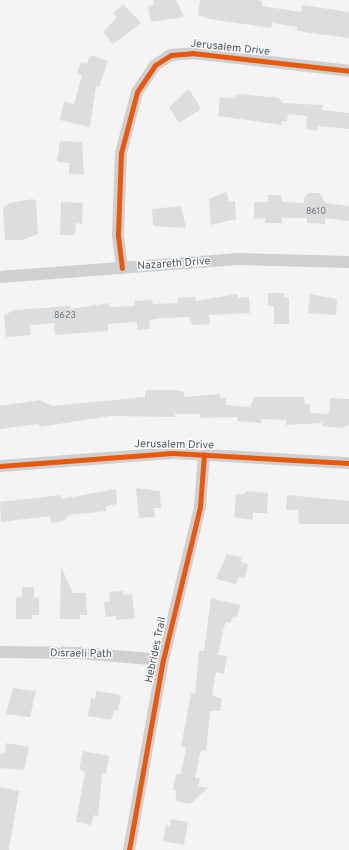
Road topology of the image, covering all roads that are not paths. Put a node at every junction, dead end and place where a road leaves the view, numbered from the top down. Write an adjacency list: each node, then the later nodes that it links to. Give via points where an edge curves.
1 (349, 71): 3 (street, Jerusalem Drive, via 192,53 171,55 154,65 137,92 121,153 118,234)
2 (349, 262): 3 (street, Nazareth Drive, via 277,258)
3 (122, 268): 4 (street, Nazareth Drive)
4 (0, 277)
5 (204, 454): 6 (street, Jerusalem Drive); 7 (street, Jerusalem Drive, via 124,454); 9 (street, Hebrides Trail, via 200,507)
6 (349, 463)
7 (0, 466)
8 (0, 652): 9 (street, Disraeli Path, via 78,653)
9 (163, 660): 10 (street, Hebrides Trail)
10 (129, 850)

